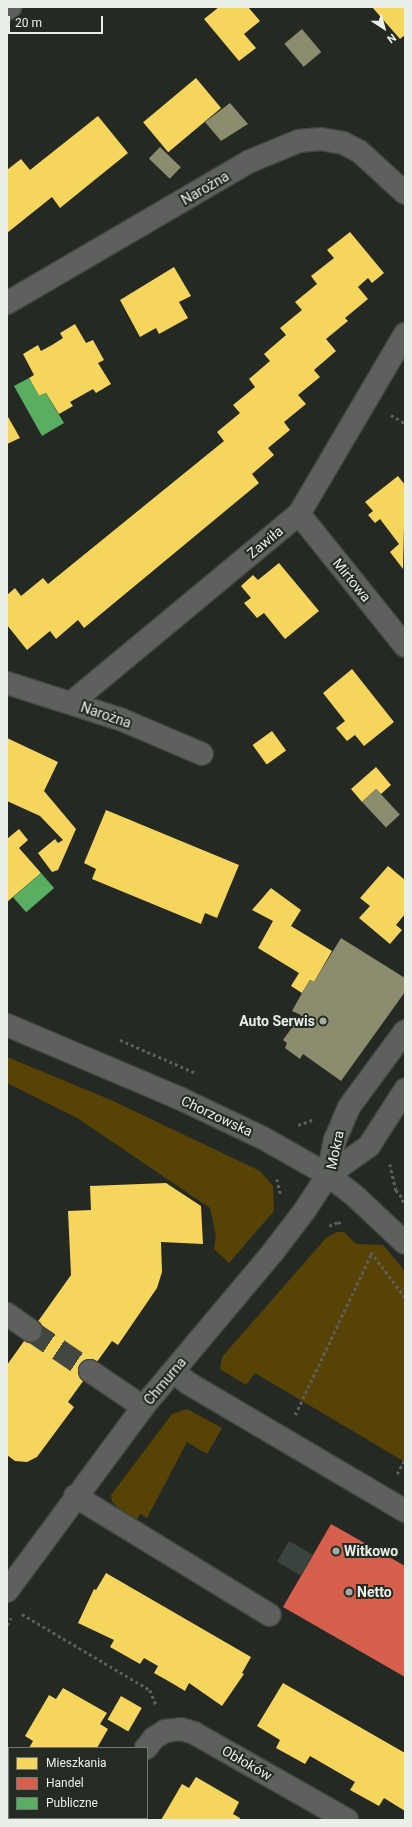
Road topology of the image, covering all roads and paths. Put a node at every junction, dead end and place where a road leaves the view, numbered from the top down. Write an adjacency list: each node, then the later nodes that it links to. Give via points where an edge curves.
1 (10, 7): 2 (street)
2 (7, 8)
3 (405, 193): 4 (street, Narożna, via 359,151 343,143 321,139 298,141 248,162)
4 (7, 304)
5 (405, 334): 8 (street, Zawiła)
6 (389, 414): 7 (path)
7 (405, 423)
8 (299, 514): 9 (street, Mirtowa); 11 (street, Zawiła)
9 (405, 646)
10 (7, 683): 11 (street, Narożna)
11 (71, 703): 12 (street, Narożna, via 120,719)
12 (202, 754)
13 (7, 1025): 16 (street, Chorzowska, via 231,1122)
14 (405, 1032): 16 (street, Mokra, via 349,1107 335,1140)
15 (405, 1090): 16 (street, Mokra, via 369,1146)
16 (328, 1175): 17 (street, Chorzowska, via 356,1197); 24 (street, Chmurna, via 273,1252)
17 (405, 1243)
18 (368, 1247): 19 (path)
19 (372, 1252): 20 (path); 26 (path)
20 (405, 1297)
21 (7, 1314): 22 (street)
22 (31, 1332)
23 (90, 1371): 25 (street)
24 (174, 1372): 25 (street, Chmurna); 26 (street, via 188,1383)
25 (143, 1407): 27 (street, Chmurna)
26 (284, 1438): 28 (street)
27 (76, 1496): 29 (street, Chmurna); 30 (street)
28 (405, 1511)
29 (11, 1600): 31 (path, via 150,1690)
30 (270, 1615)
31 (165, 1731): 32 (street, via 154,1738); 33 (street, Obłoków, via 181,1729 194,1732)
32 (147, 1747)
33 (347, 1820)

